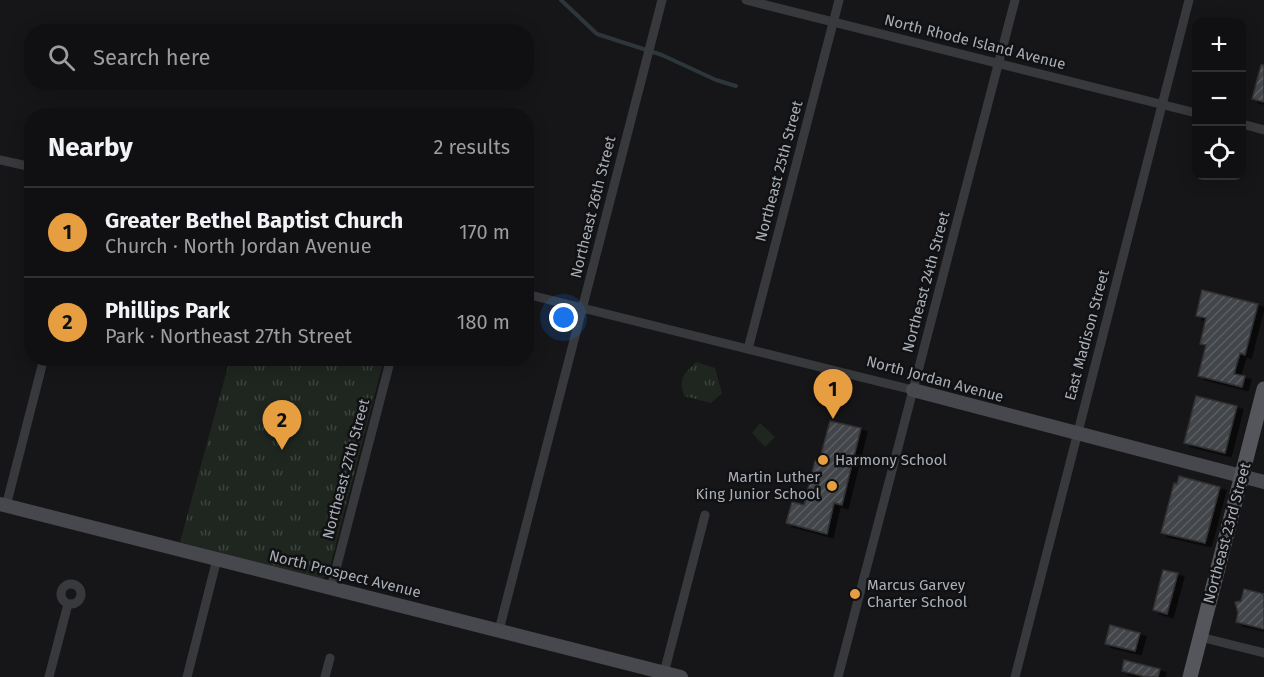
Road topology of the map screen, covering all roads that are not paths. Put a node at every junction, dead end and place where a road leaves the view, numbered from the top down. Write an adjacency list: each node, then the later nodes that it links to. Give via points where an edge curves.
1 (662, 0): 15 (street, Northeast 26th Street)
2 (746, 0): 6 (street, North Rhode Island Avenue)
3 (839, 0): 6 (street, Northeast 25th Street)
4 (1015, 0): 7 (street, Northeast 24th Street)
5 (1189, 0): 8 (street, East Madison Street)
6 (834, 21): 7 (street, North Rhode Island Avenue); 16 (street, Northeast 25th Street)
7 (999, 64): 8 (street, North Rhode Island Avenue); 20 (street, Northeast 24th Street)
8 (1162, 104): 9 (street, North Rhode Island Avenue); 21 (street, East Madison Street)
9 (1192, 112)
10 (1246, 125): 11 (street)
11 (1264, 130)
12 (0, 160): 13 (street)
13 (24, 165)
14 (534, 296): 15 (street, North Jordan Avenue)
15 (582, 308): 16 (street, North Jordan Avenue); 29 (street, Northeast 26th Street)
16 (748, 349): 20 (street, North Jordan Avenue)
17 (42, 366): 24 (street)
18 (389, 366): 27 (street, Northeast 27th Street)
19 (1264, 389): 22 (main road, Northeast 23rd Street)
20 (912, 390): 21 (street, North Jordan Avenue); 38 (street, Northeast 24th Street)
21 (1077, 434): 22 (street, North Jordan Avenue); 39 (street, East Madison Street)
22 (1242, 476): 23 (street, North Jordan Avenue); 30 (main road, Northeast 23rd Street)
23 (1264, 482)
24 (3, 505): 26 (street, North Prospect Avenue)
25 (705, 514): 33 (street)
26 (217, 559): 27 (street, North Prospect Avenue); 35 (street)
27 (331, 588): 29 (street, North Prospect Avenue)
28 (68, 604): 34 (street)
29 (499, 630): 33 (street, North Prospect Avenue)
30 (1200, 637): 31 (street); 40 (main road, Northeast 23rd Street)
31 (1264, 653)
32 (330, 658): 36 (street)
33 (664, 672): 37 (street, North Prospect Avenue)
34 (49, 677)
35 (188, 677)
36 (325, 677)
37 (681, 677)
38 (838, 677)
39 (1015, 677)
40 (1190, 677)

